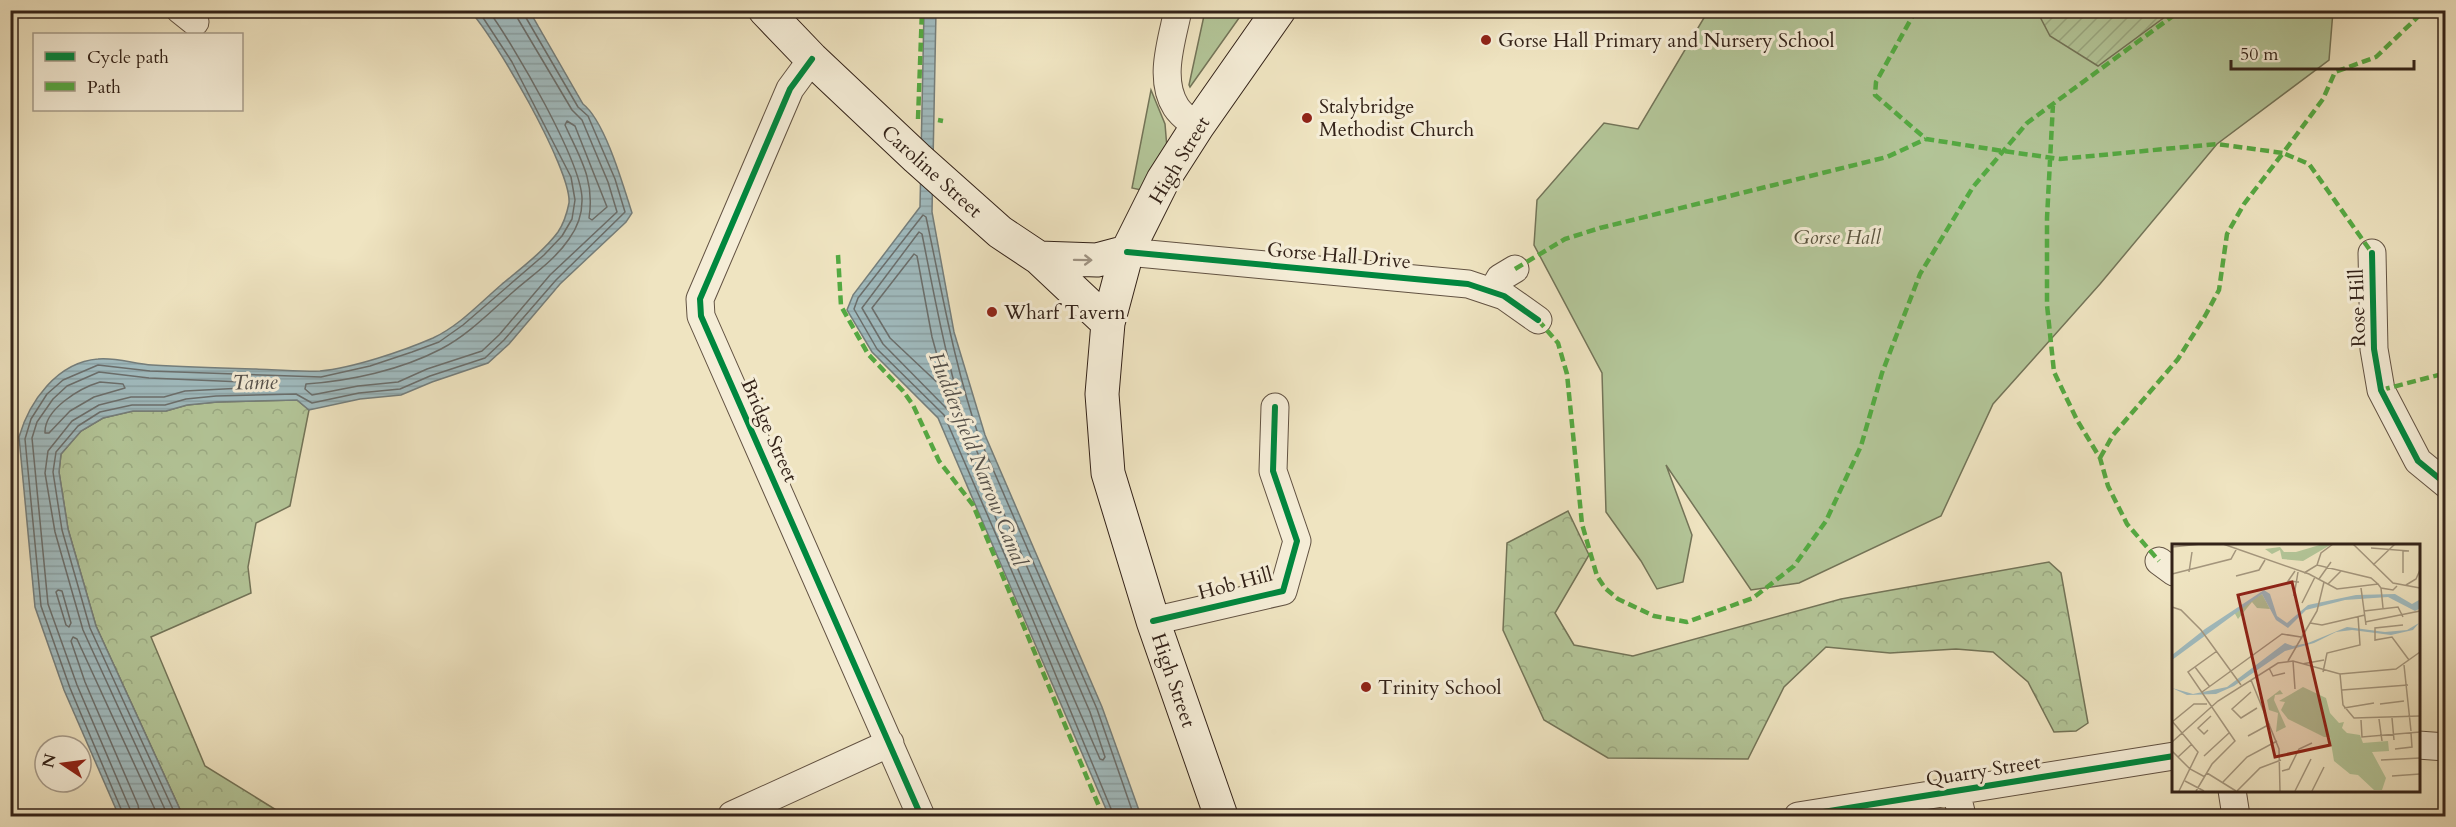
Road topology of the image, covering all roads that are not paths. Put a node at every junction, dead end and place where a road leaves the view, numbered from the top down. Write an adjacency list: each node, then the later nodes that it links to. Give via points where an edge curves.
1 (765, 10): 4 (main road, Caroline Street)
2 (1178, 10): 5 (street, via 1167,67 1169,86 1176,107)
3 (1279, 10): 5 (main road, High Street)
4 (812, 59): 8 (main road, Caroline Street, via 1000,232); 16 (street, Bridge Street, via 790,89 700,299 701,316)
5 (1197, 127): 6 (main road, High Street, via 1163,180)
6 (1127, 252): 8 (main road, one-way to 6, via 1097,260); 10 (street, Gorse Hall Drive, via 1467,284); 12 (main road, High Street)
7 (2372, 253): 14 (street, Rose Hill, via 2374,350 2381,390 2418,461)
8 (1039, 258): 12 (main road, Caroline Street)
9 (1515, 268): 10 (street, via 1500,278)
10 (1492, 292): 11 (street, Gorse Hall Drive)
11 (1538, 320)
12 (1108, 323): 15 (main road, High Street, via 1102,394 1108,473)
13 (1275, 407): 15 (street, Hob Hill, via 1274,471 1297,541 1283,591)
14 (2445, 484)
15 (1153, 621): 24 (main road, High Street)
16 (890, 743): 22 (street); 23 (street, Bridge Street)
17 (2420, 745): 18 (street)
18 (2445, 747)
19 (2172, 756): 21 (street, Quarry Street)
20 (2232, 791): 26 (street)
21 (1959, 804): 25 (street, Quarry Street)
22 (732, 815)
23 (921, 816)
24 (1221, 816)
25 (1798, 816)
26 (2236, 816)

